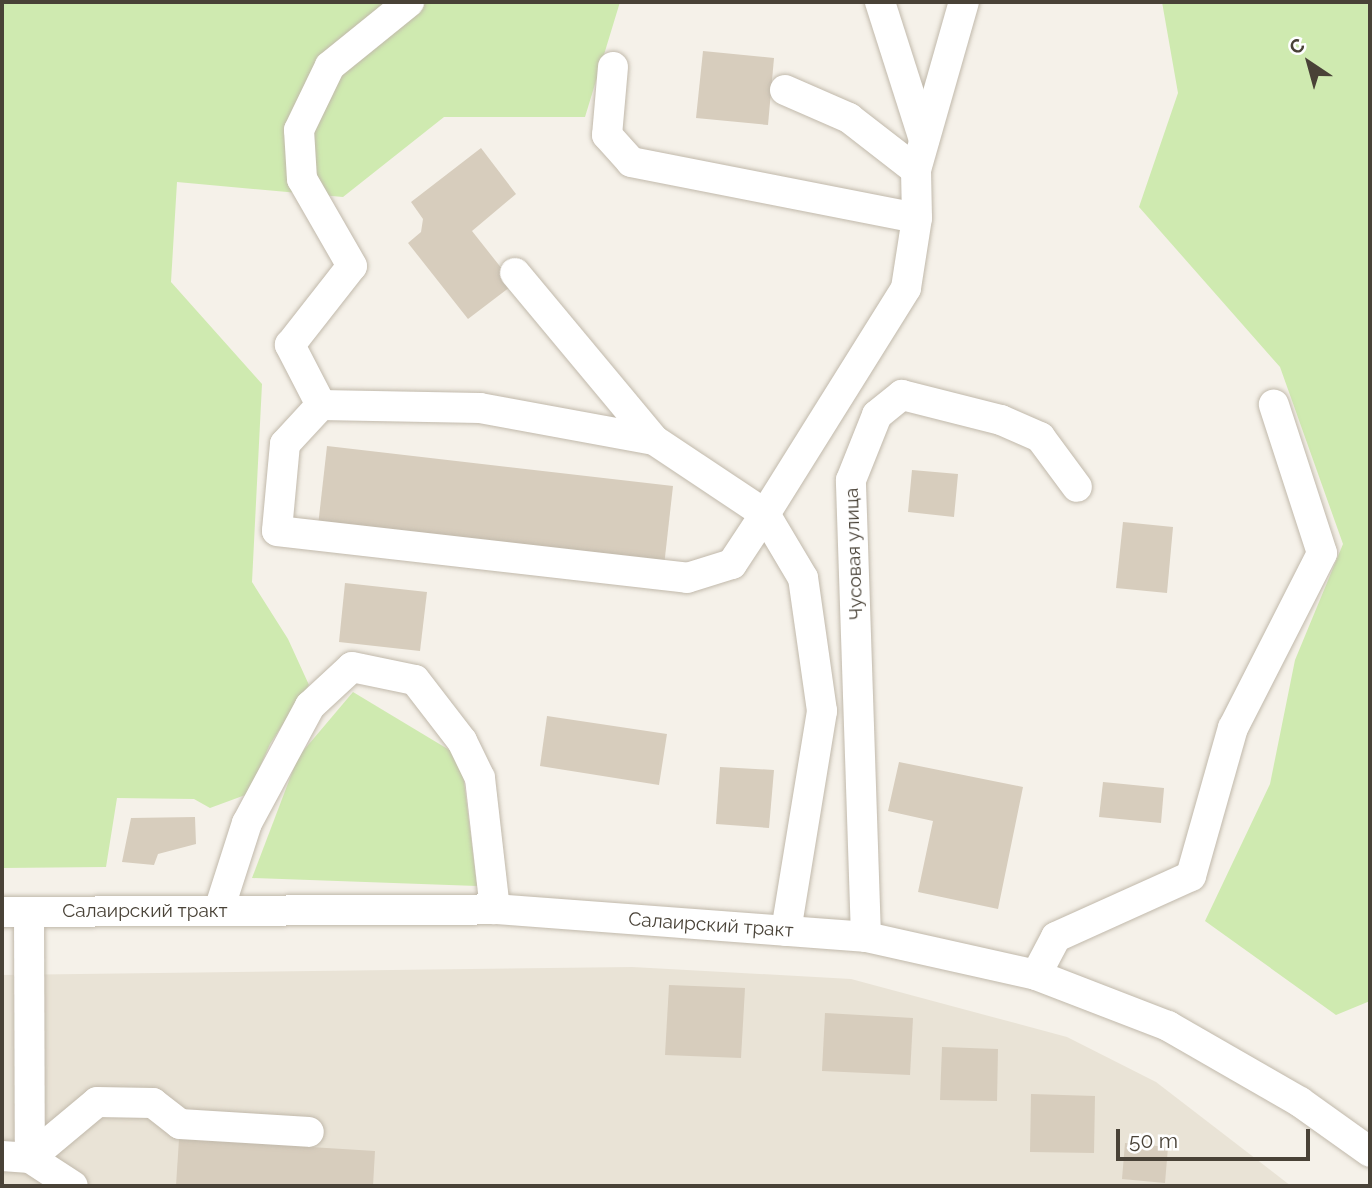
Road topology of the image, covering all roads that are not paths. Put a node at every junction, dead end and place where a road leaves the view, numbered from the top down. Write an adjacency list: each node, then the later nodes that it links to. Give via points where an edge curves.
1 (410, 2): 10 (street, via 330,66 299,130 302,179 352,266 290,345)
2 (880, 2): 6 (street, via 886,8)
3 (964, 2): 6 (street)
4 (613, 67): 8 (street, via 607,135 631,162)
5 (785, 90): 7 (street, via 849,118)
6 (924, 141): 7 (street)
7 (916, 170): 8 (street)
8 (917, 218): 14 (street, via 906,288)
9 (514, 273): 12 (street)
10 (320, 405): 12 (street, via 480,408); 14 (street, via 285,444 277,531 687,578 732,565)
11 (1274, 405): 20 (street, via 1322,553 1233,728 1191,876 1056,937)
12 (654, 440): 14 (street)
13 (1077, 487): 19 (street, Чусовая улица, via 1040,437 1001,420 902,395 877,415 851,480)
14 (765, 513): 18 (street, via 803,578 822,711)
15 (495, 909): 16 (street, Салаирский тракт); 16 (street, via 480,778 462,741 415,680 352,667 310,706 247,823); 18 (street, Салаирский тракт)
16 (219, 910): 17 (street, Салаирский тракт)
17 (15, 912): 23 (street)
18 (786, 931): 19 (street, Салаирский тракт)
19 (866, 937): 20 (street, Салаирский тракт)
20 (1036, 975): 22 (street, Салаирский тракт, via 1168,1026 1300,1102)
21 (309, 1132): 23 (street, via 180,1125 153,1103 97,1102)
22 (1370, 1152)
23 (16, 1157): 24 (street)
24 (73, 1186)

